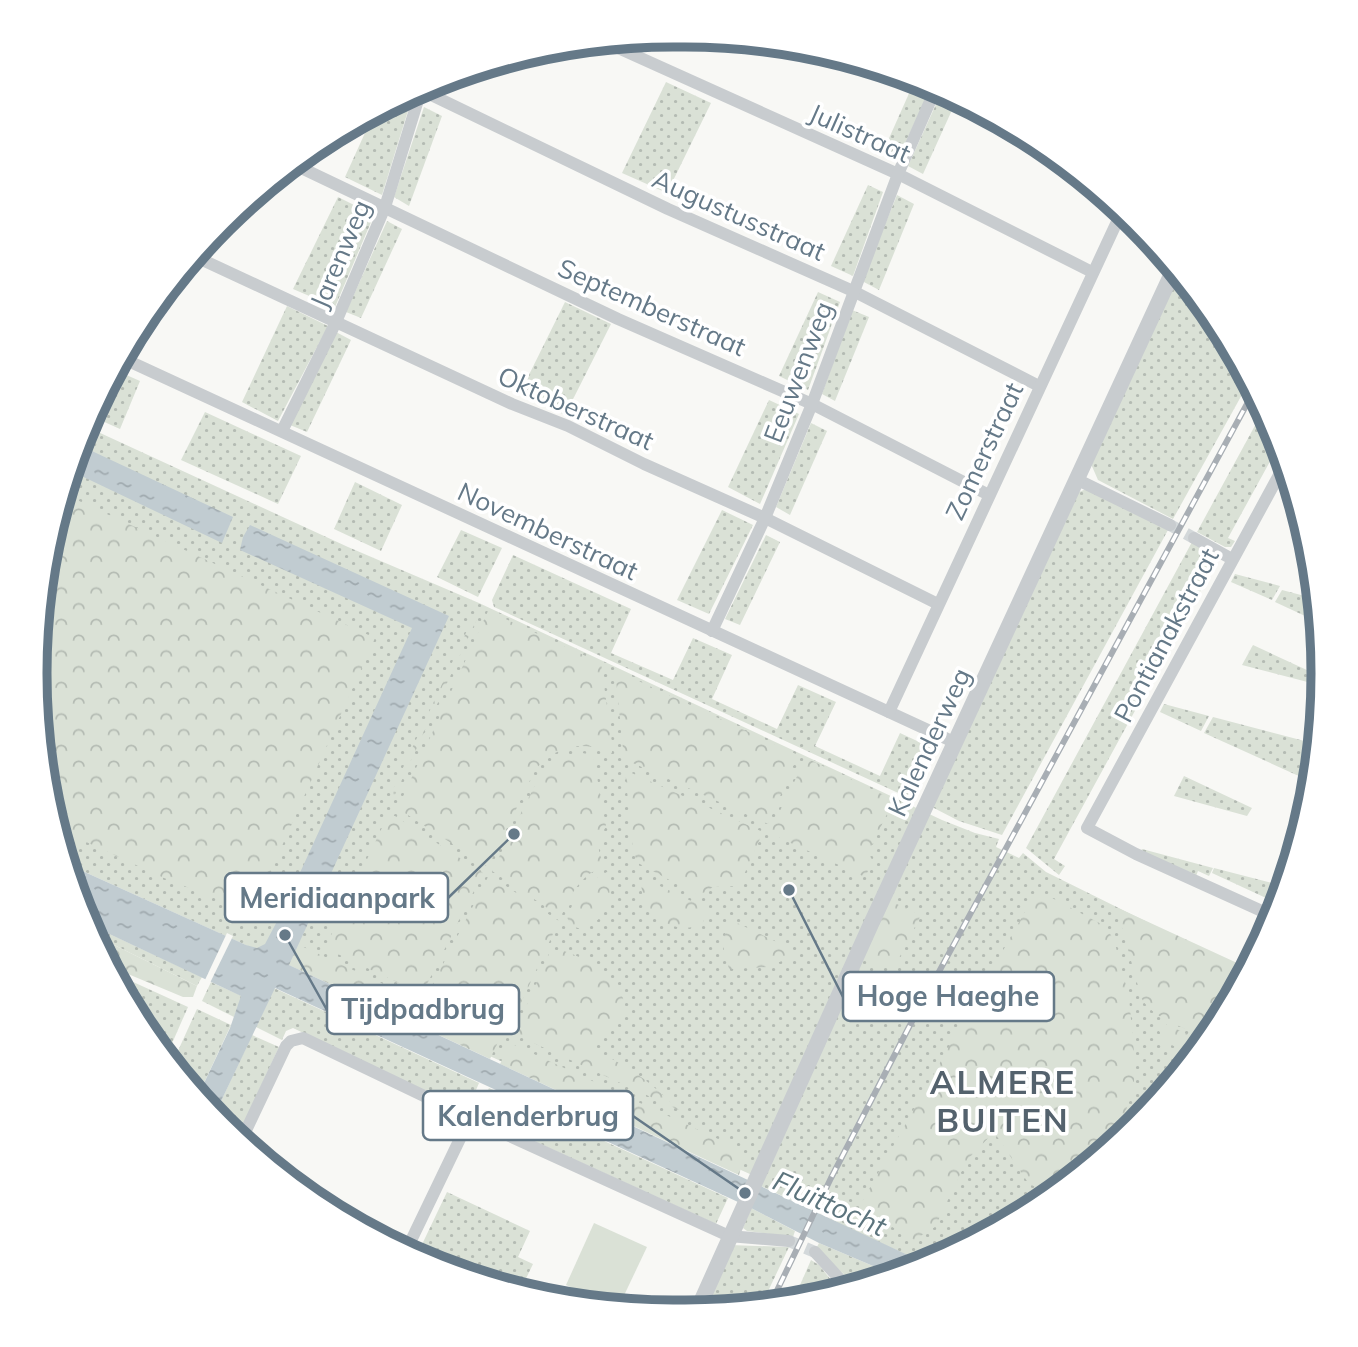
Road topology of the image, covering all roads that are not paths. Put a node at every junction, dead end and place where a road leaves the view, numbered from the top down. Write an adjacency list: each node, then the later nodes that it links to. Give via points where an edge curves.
1 (623, 50): 6 (street, Julistraat)
2 (434, 95): 12 (street, Augustusstraat, via 668,209)
3 (931, 98): 6 (street, Eeuwenweg)
4 (417, 103): 7 (street, Jarenweg)
5 (304, 169): 7 (street, Septemberstraat)
6 (898, 174): 10 (street, Julistraat); 12 (street, Eeuwenweg)
7 (386, 207): 13 (street, Jarenweg); 16 (street, Septemberstraat, via 618,319)
8 (1117, 222): 10 (street, Zomerstraat)
9 (204, 260): 13 (street, Oktoberstraat)
10 (1092, 272): 15 (street, Zomerstraat)
11 (1170, 279): 19 (street, Kalenderweg)
12 (853, 291): 15 (street, Augustusstraat); 16 (street, Eeuwenweg)
13 (336, 322): 17 (street, Jarenweg); 21 (street, Oktoberstraat)
14 (130, 362): 17 (street, Novemberstraat)
15 (1039, 386): 20 (street, Zomerstraat)
16 (812, 404): 20 (street, Septemberstraat); 21 (street, Eeuwenweg)
17 (282, 431): 26 (street, Novemberstraat)
18 (1279, 475): 24 (street, Pontianakstraat)
19 (1078, 480): 22 (street); 28 (street, Kalenderweg)
20 (989, 495): 25 (street, Zomerstraat)
21 (765, 519): 25 (street, Oktoberstraat); 26 (street, Eeuwenweg)
22 (1170, 525)
23 (1194, 538): 24 (street)
24 (1232, 559): 29 (street, Pontianakstraat, via 1087,828)
25 (938, 604): 27 (street, Zomerstraat)
26 (712, 631): 27 (street, Novemberstraat)
27 (889, 712): 28 (street, Novemberstraat)
28 (956, 743): 32 (street, Kalenderweg)
29 (1263, 912)
30 (470, 1118): 31 (street, via 303,1038 286,1046); 32 (street); 33 (street)
31 (246, 1130)
32 (729, 1236): 34 (street); 37 (street, Kalenderweg)
33 (411, 1241)
34 (789, 1241)
35 (814, 1252): 36 (street)
36 (840, 1280)
37 (702, 1299)

